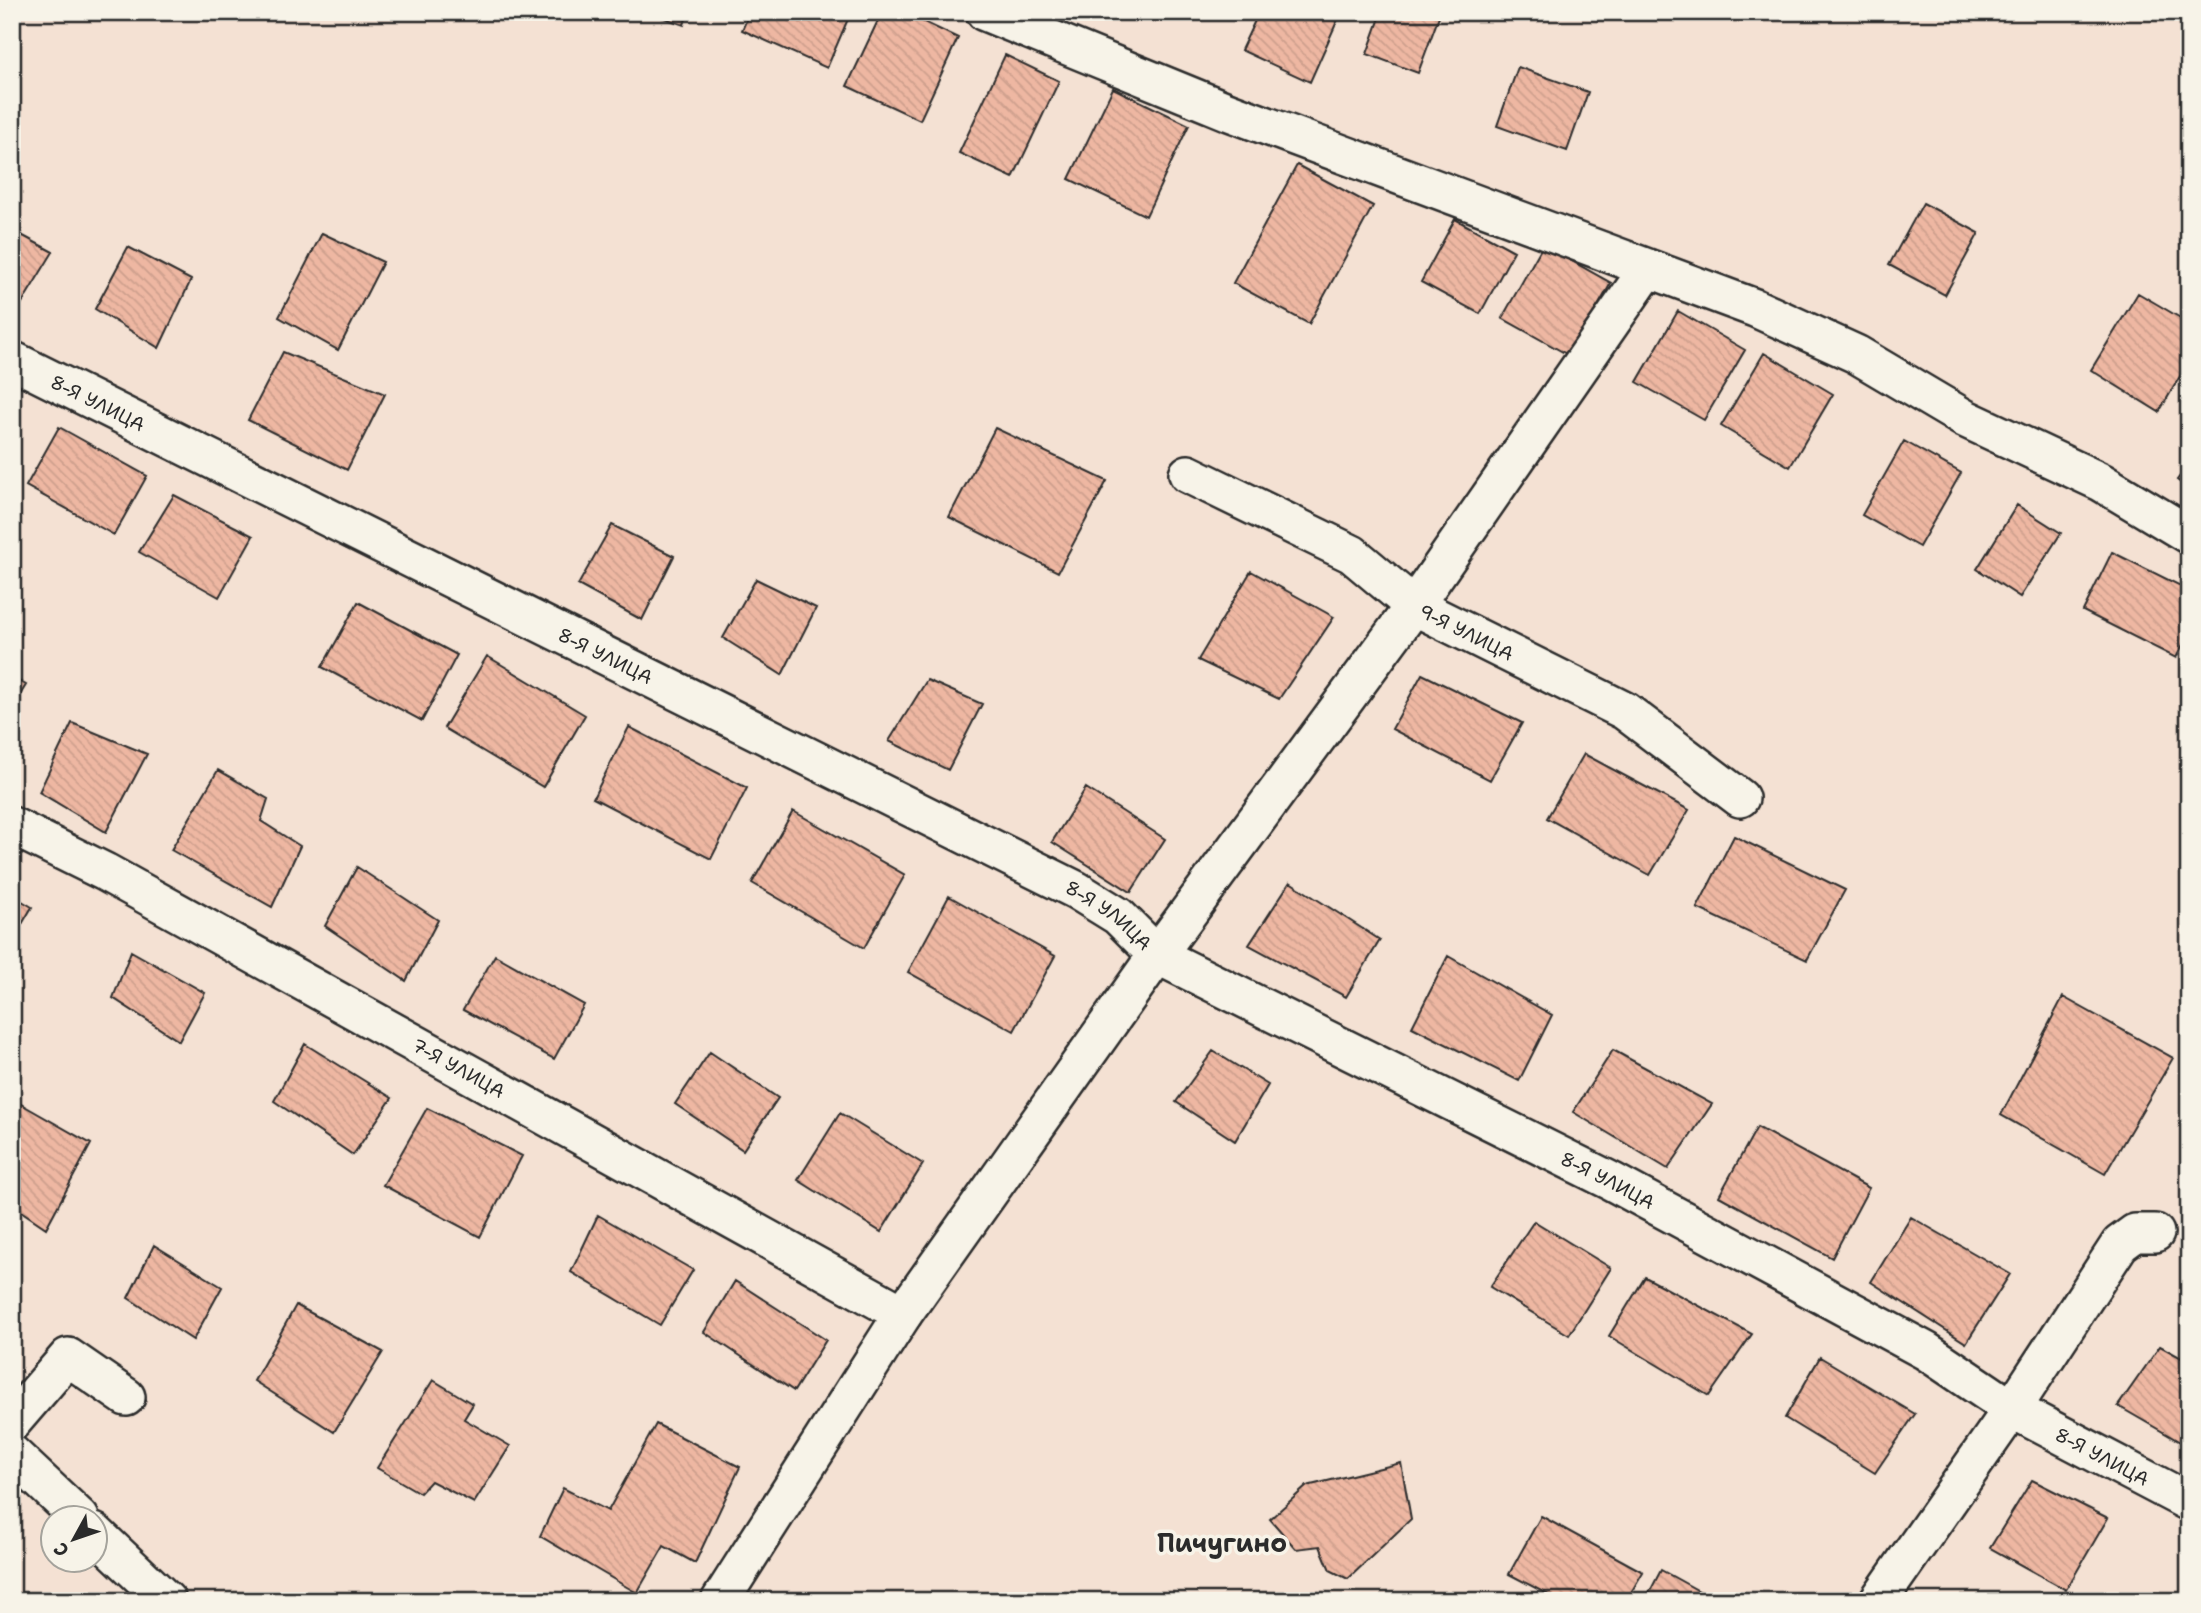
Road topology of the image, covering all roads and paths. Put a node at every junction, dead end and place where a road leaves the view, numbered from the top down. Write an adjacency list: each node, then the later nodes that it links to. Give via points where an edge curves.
1 (985, 12): 2 (street, via 1240,116)
2 (1648, 269): 5 (street, via 1755,308 1856,354 1964,418 2101,482); 6 (street)
3 (12, 360): 9 (street, 8-Я УЛИЦА, via 1076,890 1118,916)
4 (1188, 474): 6 (street, 9-Я УЛИЦА, via 1352,554)
5 (2189, 535)
6 (1414, 606): 7 (street, 9-Я УЛИЦА, via 1625,711); 9 (street)
7 (1740, 798)
8 (12, 826): 11 (street, 7-Я УЛИЦА, via 104,872)
9 (1157, 955): 11 (street); 13 (street, 8-Я УЛИЦА, via 1611,1181 1926,1351)
10 (2155, 1233): 13 (street, via 2135,1233 2120,1244)
11 (903, 1314): 20 (street)
12 (126, 1397): 14 (street, via 68,1357)
13 (2012, 1409): 16 (street, 8-Я УЛИЦА); 21 (street)
14 (12, 1422)
15 (12, 1454): 17 (street)
16 (2189, 1503)
17 (65, 1504)
18 (108, 1545): 19 (street)
19 (167, 1601)
20 (720, 1601)
21 (1878, 1601)

